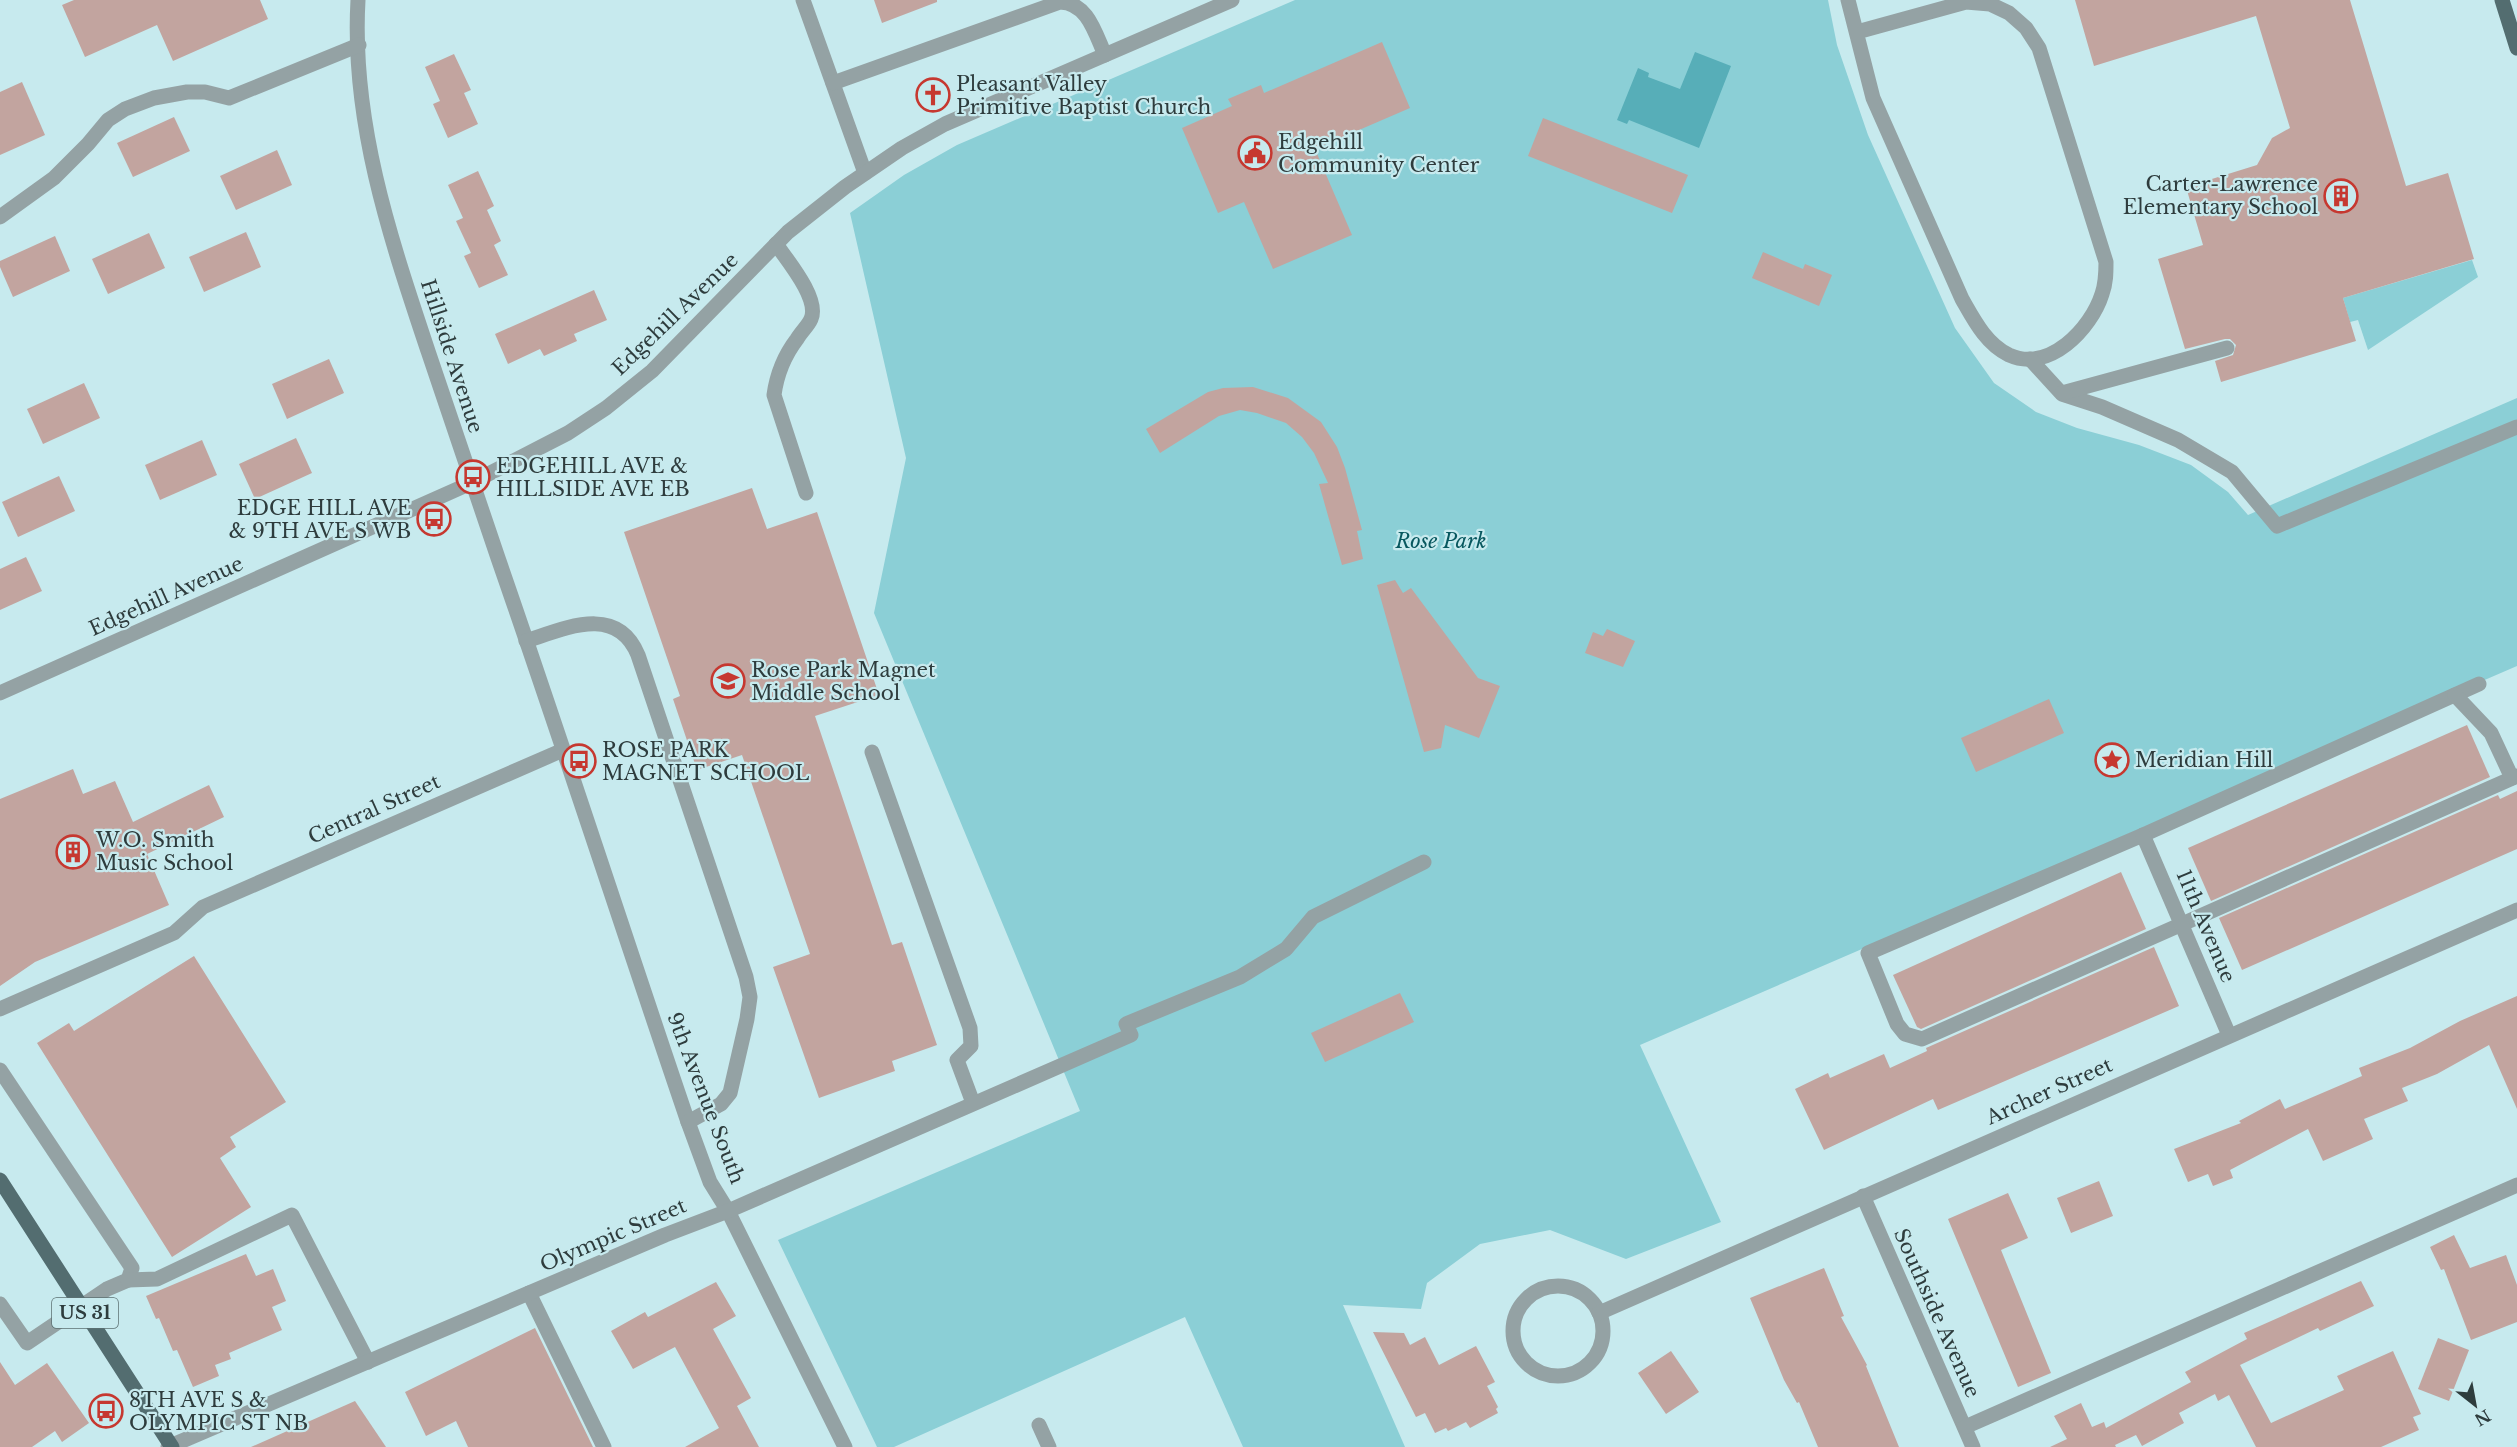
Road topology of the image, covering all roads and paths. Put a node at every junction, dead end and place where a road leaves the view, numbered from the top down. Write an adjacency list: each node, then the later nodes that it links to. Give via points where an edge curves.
1 (358, 0): 7 (street, Hillside Avenue)
2 (803, 0): 10 (street)
3 (1232, 0): 9 (street, Edgehill Avenue)
4 (1848, 0): 6 (street)
5 (2502, 0): 8 (main road)
6 (1857, 32): 15 (street, via 1873,98 1962,299 1977,326 1998,348 2010,356); 15 (street, via 1966,2 1990,4 2009,13 2026,28 2039,48 2106,262 2106,279 2102,296 2078,334 2050,355)
7 (358, 45): 12 (street, via 229,98 187,92 125,109 108,120 54,178); 18 (street, Hillside Avenue, via 367,134 380,198)
8 (2517, 48)
9 (1105, 55): 10 (street, via 1082,11 1060,2); 11 (street, Edgehill Avenue, via 945,124)
10 (833, 83): 11 (street)
11 (865, 173): 13 (street, Edgehill Avenue)
12 (0, 217)
13 (776, 244): 18 (street, Edgehill Avenue, via 652,371 606,408 568,433); 19 (street, via 797,273 811,306 812,318 786,354 774,395)
14 (2227, 348): 16 (street)
15 (2030, 359): 16 (street)
16 (2062, 394): 17 (street, via 2178,440 2232,472 2277,526)
17 (2517, 427)
18 (471, 483): 20 (street, Hillside Avenue); 22 (street, Edgehill Avenue)
19 (806, 493)
20 (526, 641): 24 (street, Hillside Avenue); 35 (street, via 578,625 603,624 626,635 633,643 746,977 750,996 747,1019 730,1093 721,1104)
21 (2479, 684): 23 (street)
22 (0, 693)
23 (2455, 695): 26 (street, via 2491,733); 27 (street)
24 (562, 750): 31 (street, Central Street, via 202,907 174,933); 35 (street, 9th Avenue South)
25 (872, 752): 34 (street, via 970,1028 971,1046 957,1060)
26 (2515, 777): 30 (street)
27 (2143, 835): 30 (street, 11th Avenue); 30 (street, via 1868,954 1897,1024 1905,1034 1923,1040)
28 (1424, 862): 34 (street, Olympic Street, via 1313,917 1286,949 1240,977 1126,1024 1131,1035)
29 (2517, 910): 32 (street, Archer Street)
30 (2183, 924): 32 (street, 11th Avenue)
31 (0, 1009)
32 (2229, 1035): 38 (street, Archer Street)
33 (0, 1070): 40 (street, via 132,1268)
34 (973, 1103): 39 (street, Olympic Street)
35 (687, 1122): 39 (street, 9th Avenue South, via 710,1182)
36 (0, 1180): 43 (main road, US 31)
37 (2517, 1185): 47 (street)
38 (1863, 1196): 44 (street, Archer Street); 47 (street, Southside Avenue)
39 (728, 1211): 41 (street, Olympic Street); 50 (street, 9th Avenue South)
40 (128, 1280): 43 (street); 45 (street, via 157,1279 292,1215)
41 (529, 1293): 45 (street, Olympic Street); 49 (street)
42 (0, 1304): 43 (street, via 27,1343)
43 (81, 1306): 48 (main road, US 31)
44 (1599, 1313): 44 (street, via 1589,1299 1574,1289 1540,1289 1526,1299 1516,1314 1512,1331 1516,1348 1526,1363 1541,1372 1575,1372 1589,1362 1599,1347)
45 (368, 1362): 48 (street, Olympic Street)
46 (1039, 1425): 51 (street)
47 (1965, 1427): 52 (street, Southside Avenue)
48 (170, 1447)
49 (604, 1447)
50 (845, 1447)
51 (1049, 1447)
52 (1973, 1447)

